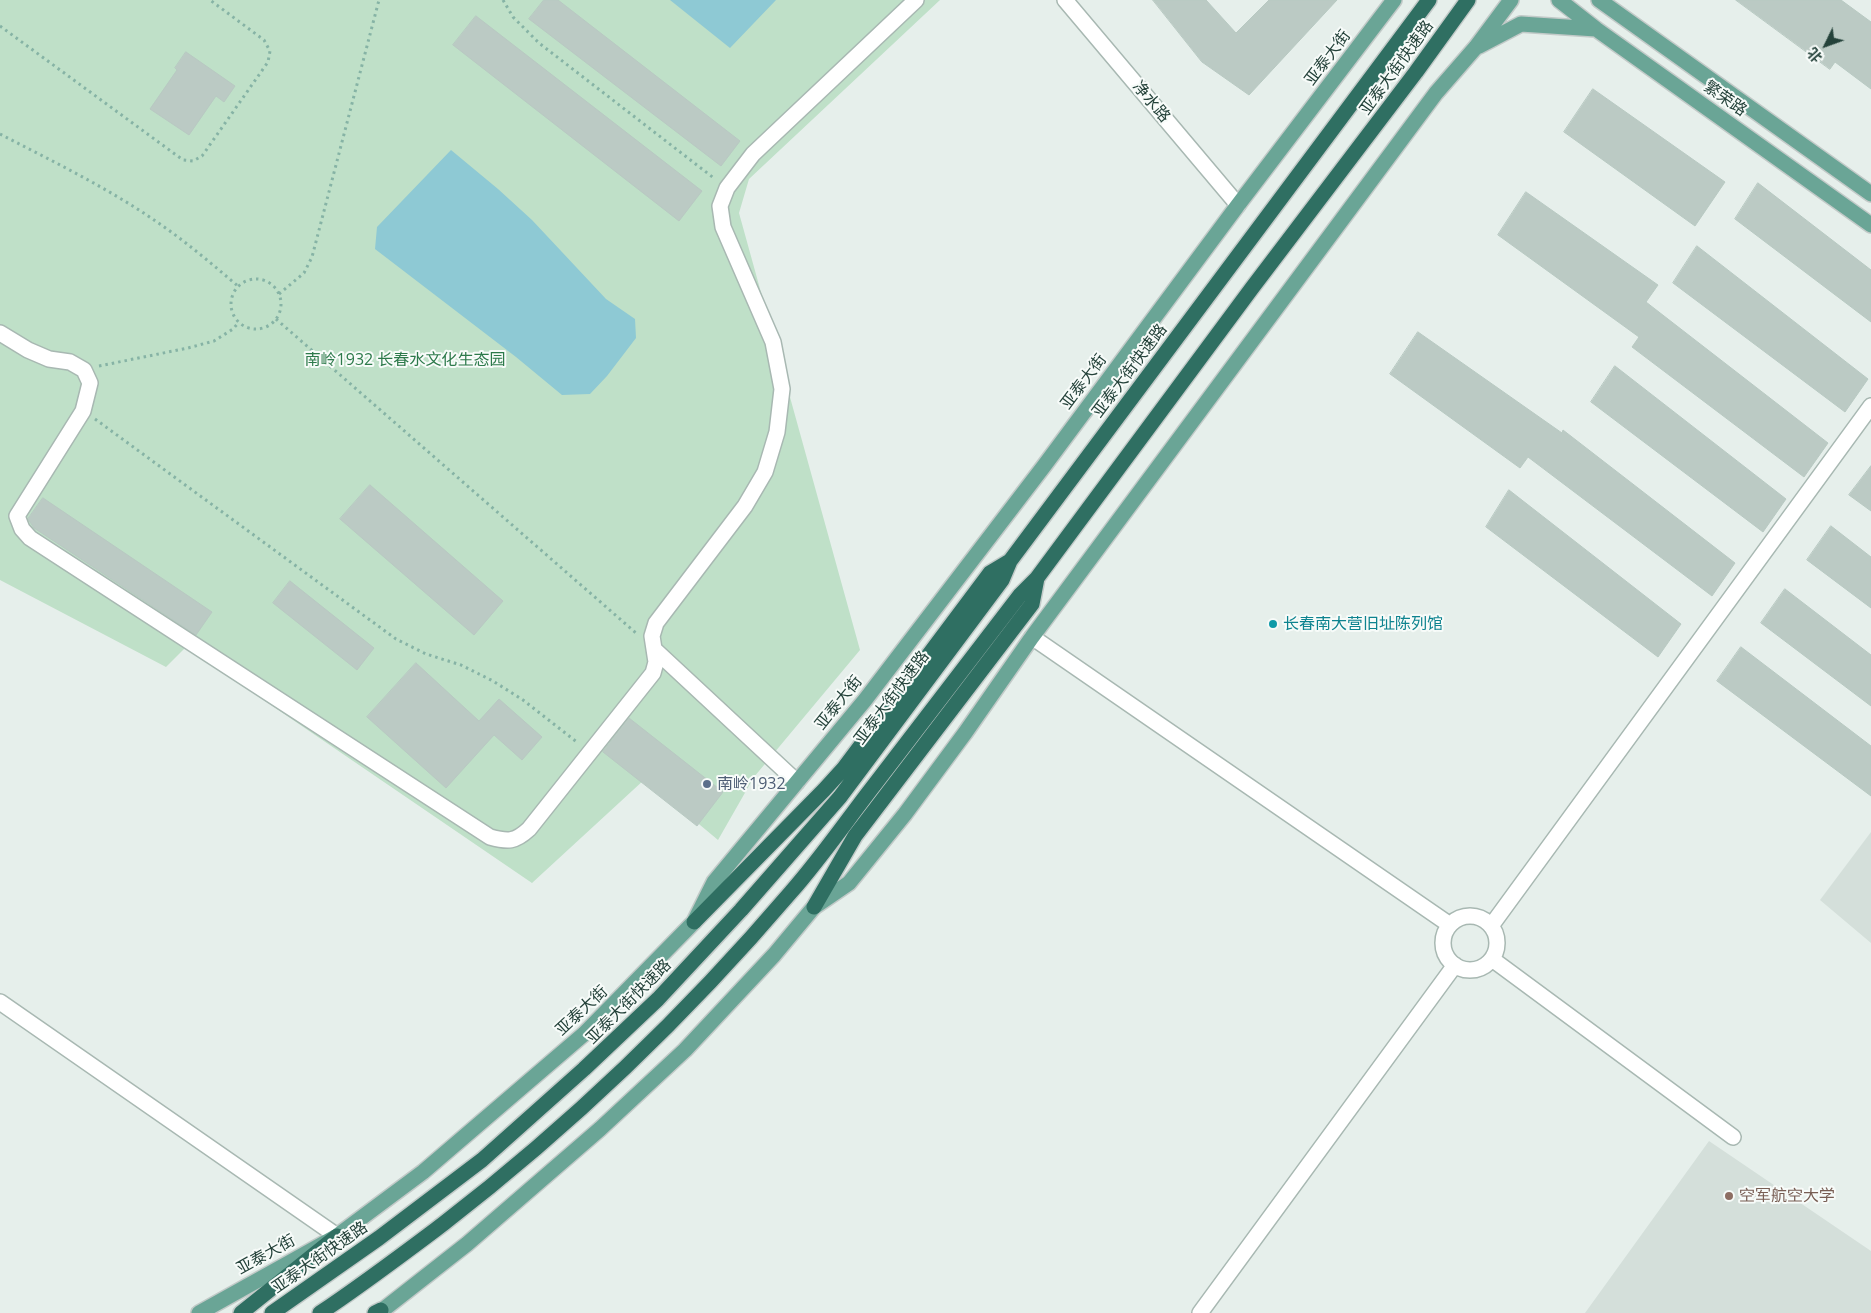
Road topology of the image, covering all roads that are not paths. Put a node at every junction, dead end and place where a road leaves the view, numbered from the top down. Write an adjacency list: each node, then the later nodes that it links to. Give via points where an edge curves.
1 (916, 0): 21 (street, via 753,154 727,188 720,206 723,227 772,342 782,389 777,432 765,472 745,506 656,624 652,636)
2 (1065, 0): 14 (street, 净水路)
3 (1394, 0): 14 (main road, 亚泰大街)
4 (1429, 0): 18 (highway, 亚泰大街快速路)
5 (1468, 0): 19 (highway, 亚泰大街快速路)
6 (1511, 0): 12 (main road)
7 (1559, 0): 11 (main road, 繁荣路)
8 (1599, 0): 10 (main road, 繁荣路)
9 (1614, 0): 10 (main road)
10 (1630, 23): 13 (main road, 繁荣路)
11 (1596, 29): 12 (main road, via 1521,24); 15 (main road, 繁荣路)
12 (1476, 47): 20 (main road, via 1436,94)
13 (1871, 194)
14 (1238, 205): 22 (main road, 亚泰大街, via 1044,466 865,700)
15 (1871, 225)
16 (0, 333): 21 (street, via 49,359 70,362 84,370 90,383 83,410 17,516 30,538 490,837 504,841 519,838 529,829 654,673)
17 (1871, 406): 26 (street)
18 (1010, 561): 24 (highway, via 990,573 844,768); 35 (highway, 亚泰大街快速路, via 1002,580 840,797 658,999 584,1070 475,1165)
19 (1038, 578): 23 (highway, via 1032,604 855,836); 36 (highway, 亚泰大街快速路, via 1020,595 793,890 626,1068 509,1172 403,1255)
20 (1032, 637): 23 (main road, via 954,748 849,884); 25 (street)
21 (654, 648): 22 (street)
22 (797, 782): 24 (main road, 亚泰大街, via 714,882)
23 (814, 908): 32 (main road, via 691,1044 607,1123 467,1244)
24 (694, 922): 31 (main road, 亚泰大街, via 564,1052 423,1172)
25 (1450, 925): 26 (street, via 1463,917 1473,916); 28 (street, via 1443,937 1443,949)
26 (1491, 926): 27 (street, via 1497,938)
27 (1492, 959): 28 (street, via 1478,969); 30 (street)
28 (1454, 966): 37 (street)
29 (0, 1002): 31 (street)
30 (1732, 1138)
31 (337, 1236): 33 (main road, 亚泰大街); 34 (highway)
32 (378, 1312)
33 (199, 1313)
34 (241, 1313)
35 (272, 1313)
36 (320, 1313)
37 (1200, 1313)

